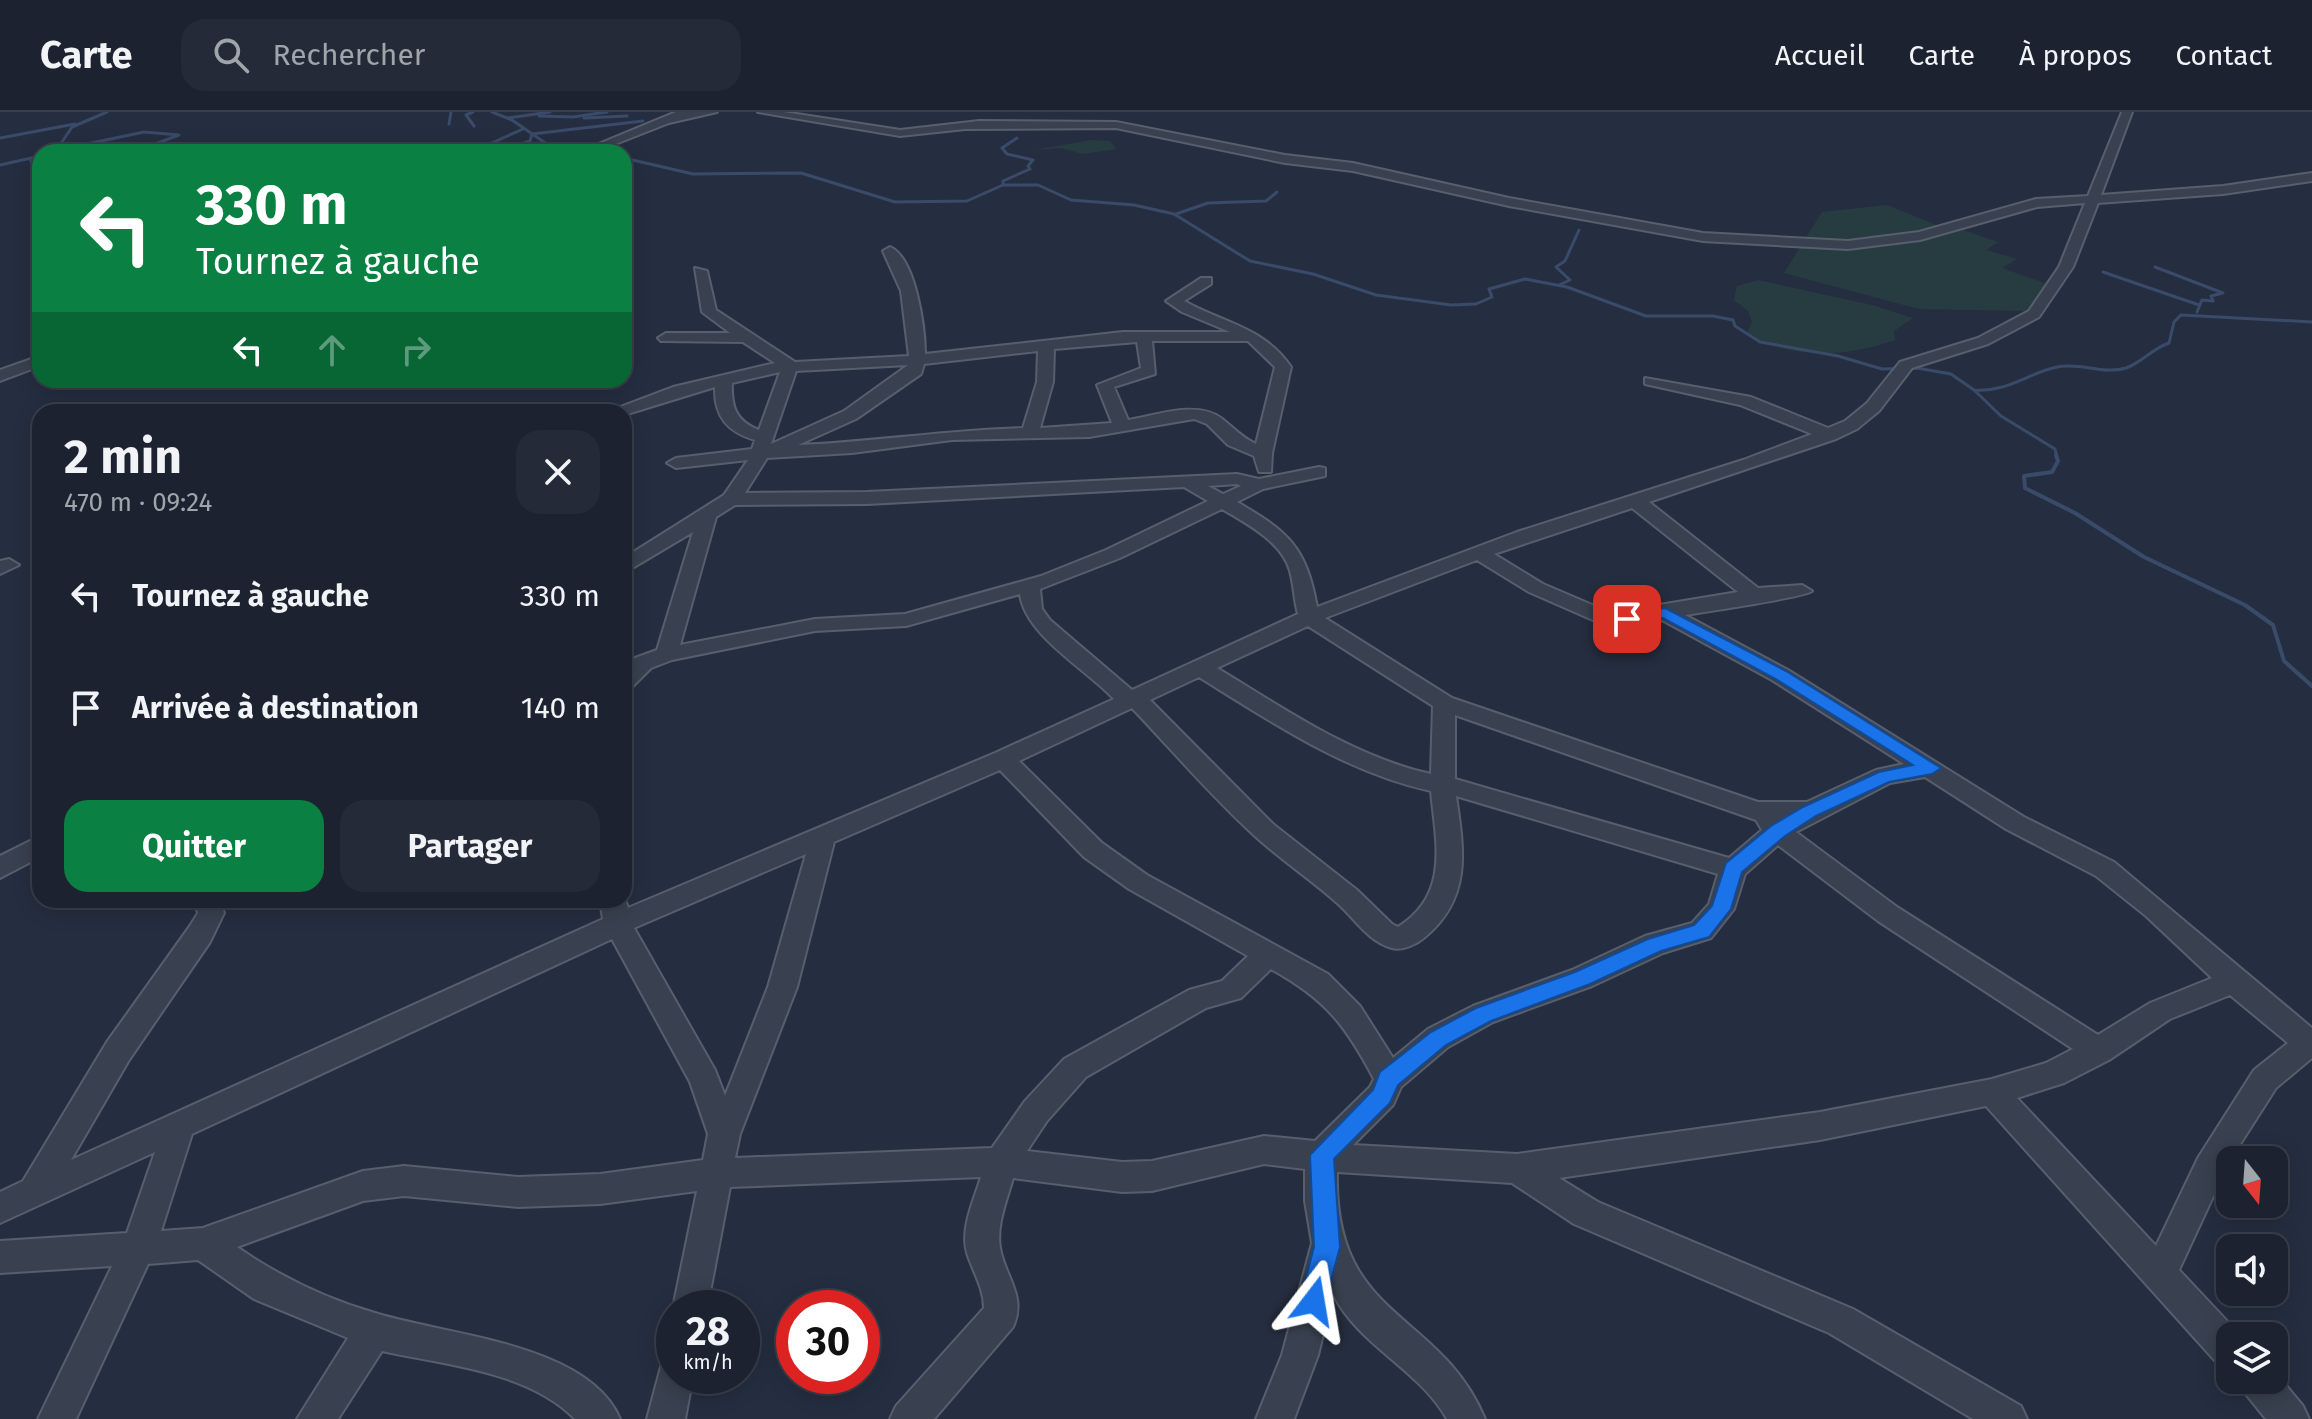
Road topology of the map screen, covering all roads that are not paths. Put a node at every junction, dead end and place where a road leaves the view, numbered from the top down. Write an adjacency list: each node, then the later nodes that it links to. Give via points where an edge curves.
1 (686, 112): 6 (street)
2 (712, 112): 6 (street)
3 (763, 112): 7 (street, via 900,133)
4 (1028, 112): 7 (street)
5 (2127, 112): 10 (street)
6 (670, 120): 8 (street)
7 (966, 126): 10 (street, via 1116,125 1732,240 1859,244 1920,236 2036,203)
8 (606, 144)
9 (2312, 177): 10 (street, via 2223,190)
10 (2092, 199): 28 (street, via 2066,267 2034,314 1983,341 1906,365 1873,407)
11 (890, 251): 19 (street, via 899,263 915,316)
12 (700, 271): 15 (street, via 709,312)
13 (1206, 281): 14 (street, via 1173,301)
14 (1252, 336): 16 (street); 30 (street, via 1277,356 1284,373)
15 (748, 337): 17 (street); 21 (street)
16 (1144, 337): 18 (street); 26 (street, via 1149,371 1105,385)
17 (666, 338)
18 (1046, 345): 19 (street); 27 (street, via 1045,382)
19 (918, 360): 21 (street); 29 (street, via 915,371 871,402)
20 (32, 364): 22 (street)
21 (790, 366): 23 (street); 29 (street)
22 (0, 376)
23 (724, 379): 25 (street); 29 (street, via 722,399 731,421)
24 (1651, 381): 28 (street, via 1745,401)
25 (632, 407)
26 (1122, 427): 27 (street); 30 (street, via 1204,415 1234,441)
27 (1030, 434): 29 (street, via 952,435 852,448)
28 (1830, 435): 36 (street)
29 (765, 447): 31 (street); 35 (street)
30 (1263, 453): 33 (street)
31 (676, 463)
32 (1319, 472): 33 (street)
33 (1264, 483): 34 (street, via 1237,479); 37 (street)
34 (1191, 484): 35 (street); 37 (street)
35 (731, 499): 38 (street)
36 (1634, 500): 39 (street); 43 (street)
37 (1220, 501): 41 (street, via 1081,569); 45 (street, via 1288,551 1299,568)
38 (708, 512): 40 (street); 46 (street)
39 (1479, 553): 44 (street, via 1536,588 1609,620); 45 (street)
40 (632, 562)
41 (1029, 585): 46 (street, via 906,620 815,625); 49 (street, via 1032,609 1043,625)
42 (1802, 591): 43 (street)
43 (1754, 595): 44 (street)
44 (1665, 613): 52 (street, via 1780,675)
45 (1309, 617): 47 (street); 50 (street)
46 (667, 654): 48 (street, via 643,663)
47 (1197, 666): 49 (street); 53 (street, via 1357,758 1393,774)
48 (632, 674)
49 (1131, 699): 51 (street); 53 (street, via 1264,830 1348,897 1382,932 1397,939 1424,920 1448,886 1450,844)
50 (1444, 703): 53 (street); 54 (street)
51 (1003, 759): 57 (street); 64 (street, via 1093,850 1138,882)
52 (1932, 768): 55 (street, via 1885,776); 65 (street, via 2015,823 2105,869)
53 (1443, 785): 60 (street)
54 (1757, 811): 55 (street); 56 (street)
55 (1810, 811): 56 (street)
56 (1778, 831): 60 (street); 67 (street, via 1888,916)
57 (823, 834): 61 (street); 71 (street, via 775,1015)
58 (32, 850): 59 (street)
59 (0, 868)
60 (1733, 869): 68 (street, via 1721,909 1701,931 1655,944 1483,1014 1438,1038)
61 (632, 906)
62 (209, 908): 76 (street, via 200,934 118,1051)
63 (616, 912): 70 (street); 71 (street, via 704,1079)
64 (1269, 953): 68 (street, via 1341,1001 1366,1033); 73 (street, via 1231,990 1199,998 1075,1068 1036,1111)
65 (2234, 981): 66 (street); 67 (street, via 2160,1011)
66 (2311, 1043): 82 (street, via 2265,1079 2209,1168)
67 (2098, 1051): 69 (street, via 2053,1074)
68 (1389, 1079): 72 (street, via 1382,1096)
69 (1992, 1092): 74 (street, via 1820,1126); 82 (street)
70 (179, 1128): 76 (street); 80 (street)
71 (724, 1134): 75 (street)
72 (1322, 1155): 73 (street, via 1264,1150 1152,1176 1122,1177); 74 (street); 79 (street)
73 (1001, 1162): 75 (street); 92 (street, via 982,1231 983,1250 1001,1296 1001,1315)
74 (1517, 1169): 95 (street, via 1586,1213 1841,1321)
75 (718, 1173): 78 (street, via 586,1190 518,1192 404,1181 363,1186); 83 (street)
76 (35, 1191): 77 (street)
77 (0, 1208)
78 (203, 1244): 80 (street); 84 (street, via 266,1287)
79 (1327, 1247): 93 (street, via 1300,1355); 94 (street, via 1344,1283 1375,1322 1435,1368)
80 (137, 1251): 81 (street); 88 (street)
81 (0, 1257)
82 (2161, 1273): 85 (street)
83 (694, 1290)
84 (374, 1331): 89 (street); 90 (street, via 517,1364 574,1392)
85 (2216, 1334)
86 (671, 1394): 91 (street)
87 (2269, 1394): 96 (street)
88 (57, 1419)
89 (316, 1419)
90 (601, 1419)
91 (666, 1419)
92 (909, 1419)
93 (1275, 1419)
94 (1466, 1419)
95 (2008, 1419)
96 (2290, 1419)

